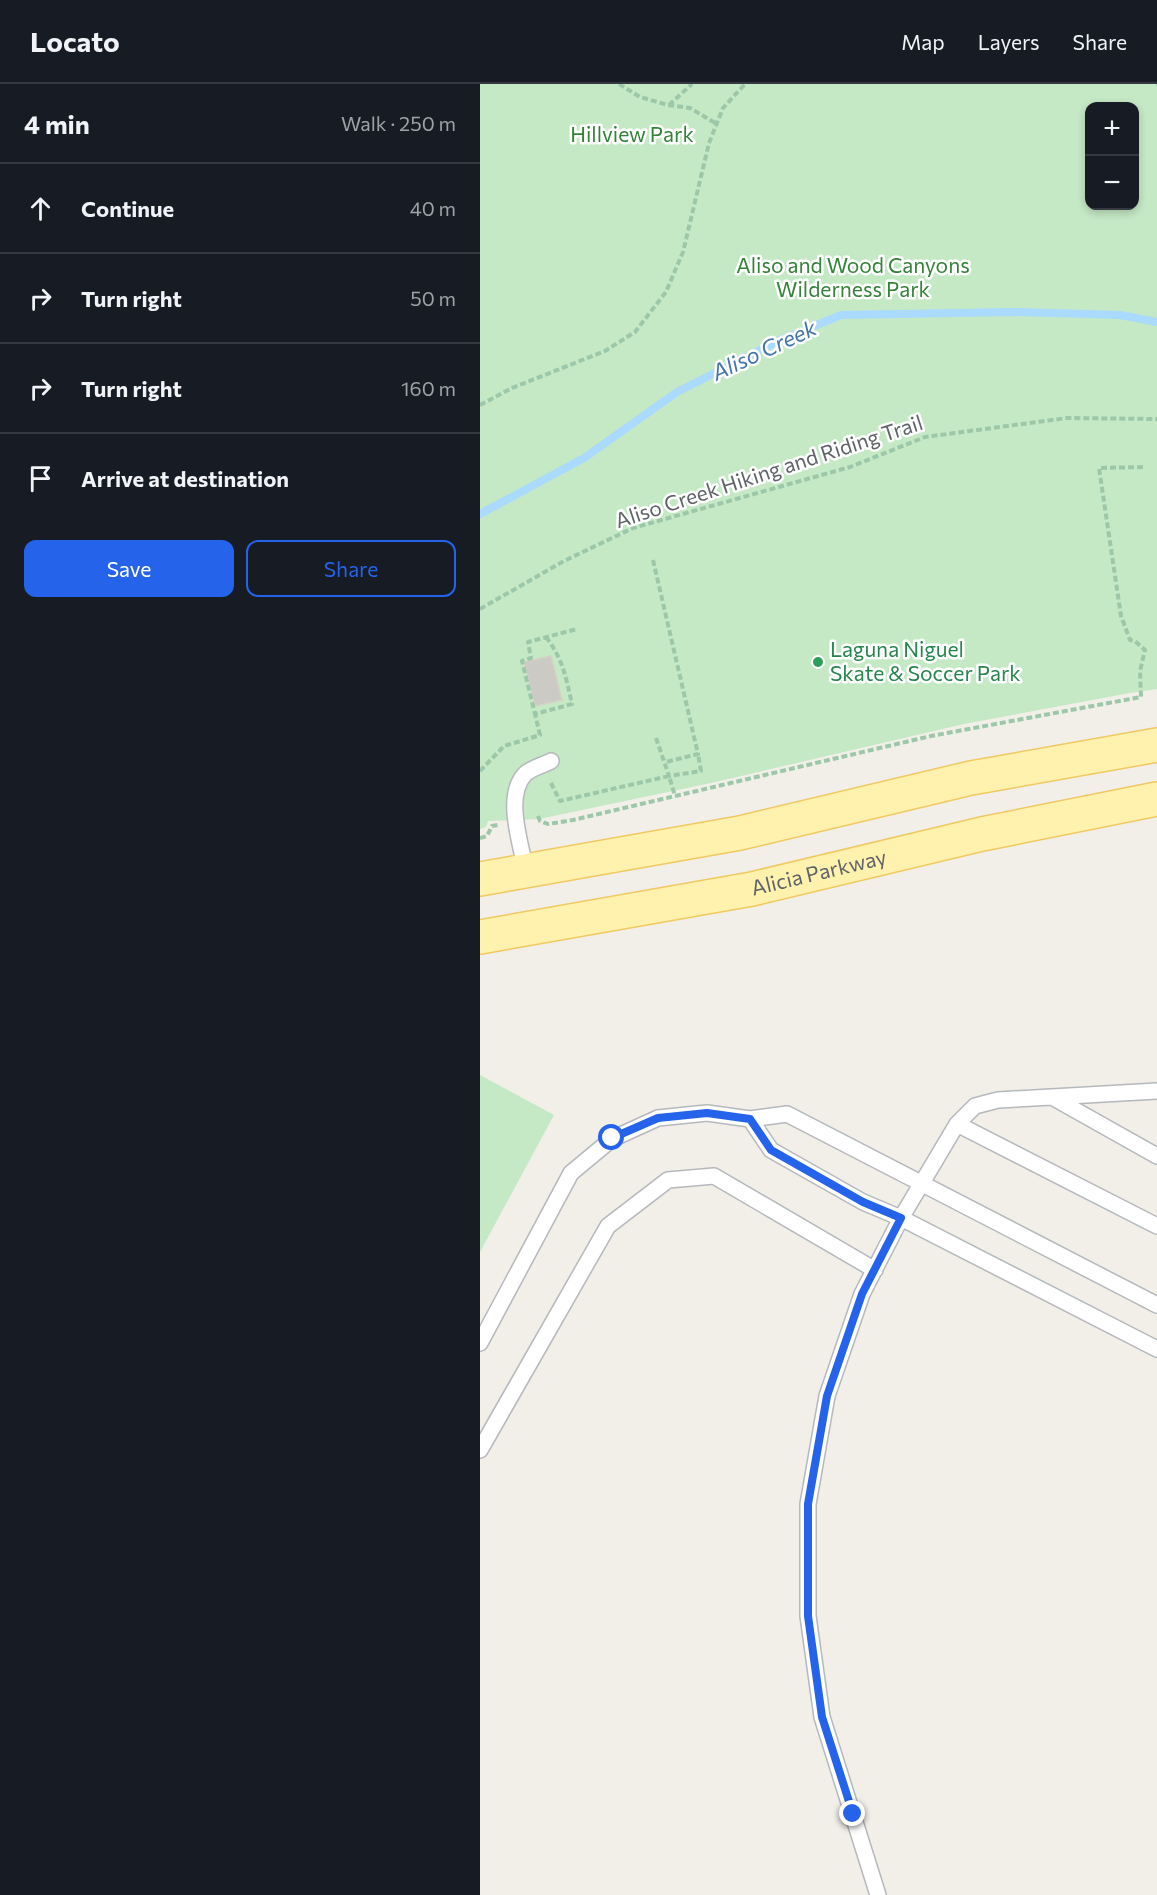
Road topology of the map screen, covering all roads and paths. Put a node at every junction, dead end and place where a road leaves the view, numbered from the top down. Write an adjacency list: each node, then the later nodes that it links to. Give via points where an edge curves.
1 (619, 84): 4 (path, via 640,97)
2 (692, 84): 4 (path)
3 (746, 84): 5 (path, via 723,108)
4 (668, 105): 5 (path, via 690,108)
5 (717, 124): 6 (path, via 683,252 666,291 635,332 604,351)
6 (480, 405)
7 (1157, 419): 10 (path, Aliso Creek Hiking and Riding Trail, via 1067,418 925,437 850,467 633,528 564,561)
8 (1143, 467): 22 (path, via 1099,468 1121,616 1130,640 1144,650 1140,697 964,729)
9 (653, 560): 16 (path)
10 (480, 609)
11 (577, 629): 12 (path)
12 (546, 637): 13 (path, via 528,642 531,658 522,661); 13 (path, via 564,670 572,704)
13 (535, 714): 19 (path, via 540,735 504,746)
14 (656, 738): 18 (path)
15 (1157, 745): 25 (main road, via 971,778 740,833)
16 (698, 754): 18 (path); 20 (path, via 701,771)
17 (551, 761): 25 (lane, via 526,773 517,788 514,807)
18 (666, 762): 20 (path)
19 (480, 771)
20 (669, 776): 21 (path, via 560,801 550,781); 22 (path)
21 (541, 785)
22 (675, 796): 24 (path, via 548,824 540,821)
23 (1157, 799): 27 (main road, Alicia Parkway, via 982,834 752,889)
24 (537, 814)
25 (526, 871): 26 (main road)
26 (480, 879)
27 (480, 937)
28 (1157, 1091): 29 (lane)
29 (1052, 1097): 31 (lane, via 998,1100 975,1106); 32 (lane)
30 (750, 1119): 33 (lane, via 787,1114); 34 (lane, via 771,1150 863,1202); 38 (lane, via 707,1113 658,1118 612,1138 571,1173)
31 (957, 1124): 33 (lane); 35 (lane)
32 (1157, 1156)
33 (923, 1183): 34 (lane); 37 (lane)
34 (901, 1218): 36 (lane); 39 (lane)
35 (1157, 1226)
36 (875, 1270): 40 (lane, via 714,1176 668,1180 608,1226); 41 (lane, via 862,1294 827,1396 808,1504 807,1555 808,1616 822,1717)
37 (1157, 1305)
38 (480, 1343)
39 (1157, 1349)
40 (480, 1450)
41 (878, 1895)

